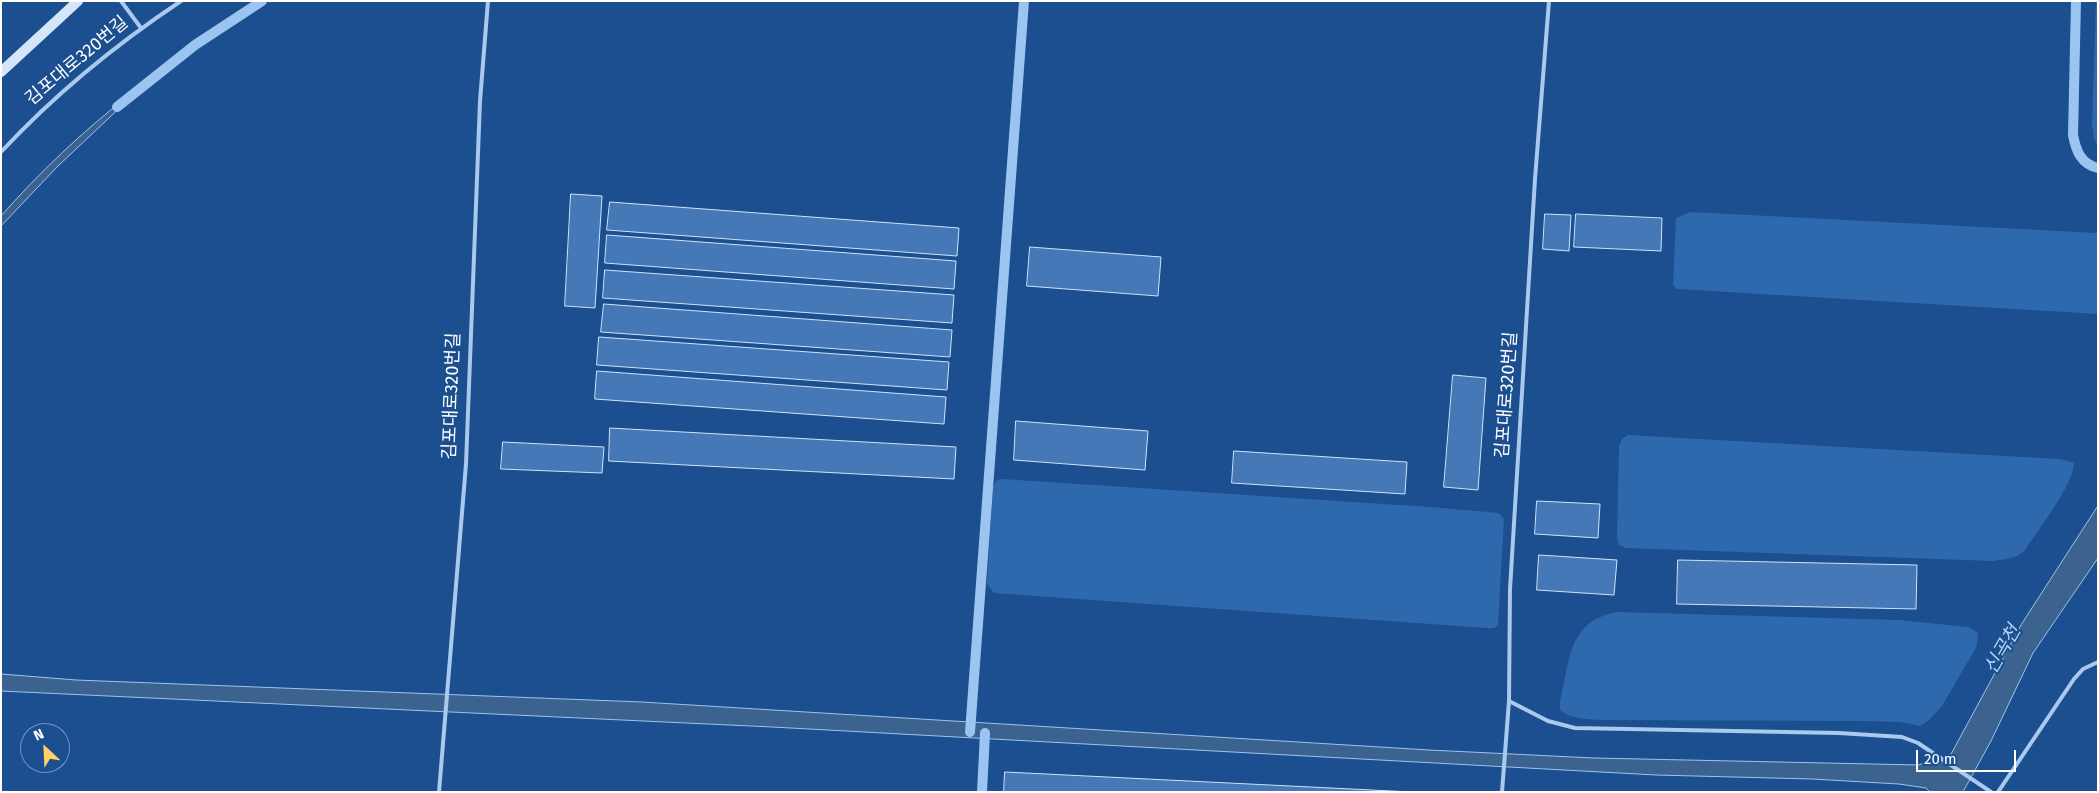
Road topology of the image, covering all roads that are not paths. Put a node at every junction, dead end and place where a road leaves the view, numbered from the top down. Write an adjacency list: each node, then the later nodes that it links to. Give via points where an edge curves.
1 (78, 1): 7 (street)
2 (121, 1): 6 (lane)
3 (181, 1): 6 (lane, 김포대로320번길)
4 (488, 1): 12 (lane, 김포대로320번길, via 481,92 466,464)
5 (1549, 1): 10 (lane, 김포대로320번길, via 1510,589)
6 (141, 28): 8 (lane, 김포대로320번길, via 60,94)
7 (1, 72)
8 (1, 152)
9 (2098, 662): 14 (lane, via 2083,669 2074,680)
10 (1509, 701): 11 (lane, via 1548,721 1575,728 1902,737 1918,743); 13 (lane, 김포대로320번길)
11 (1990, 791)
12 (439, 792)
13 (1502, 792)
14 (1998, 792)

